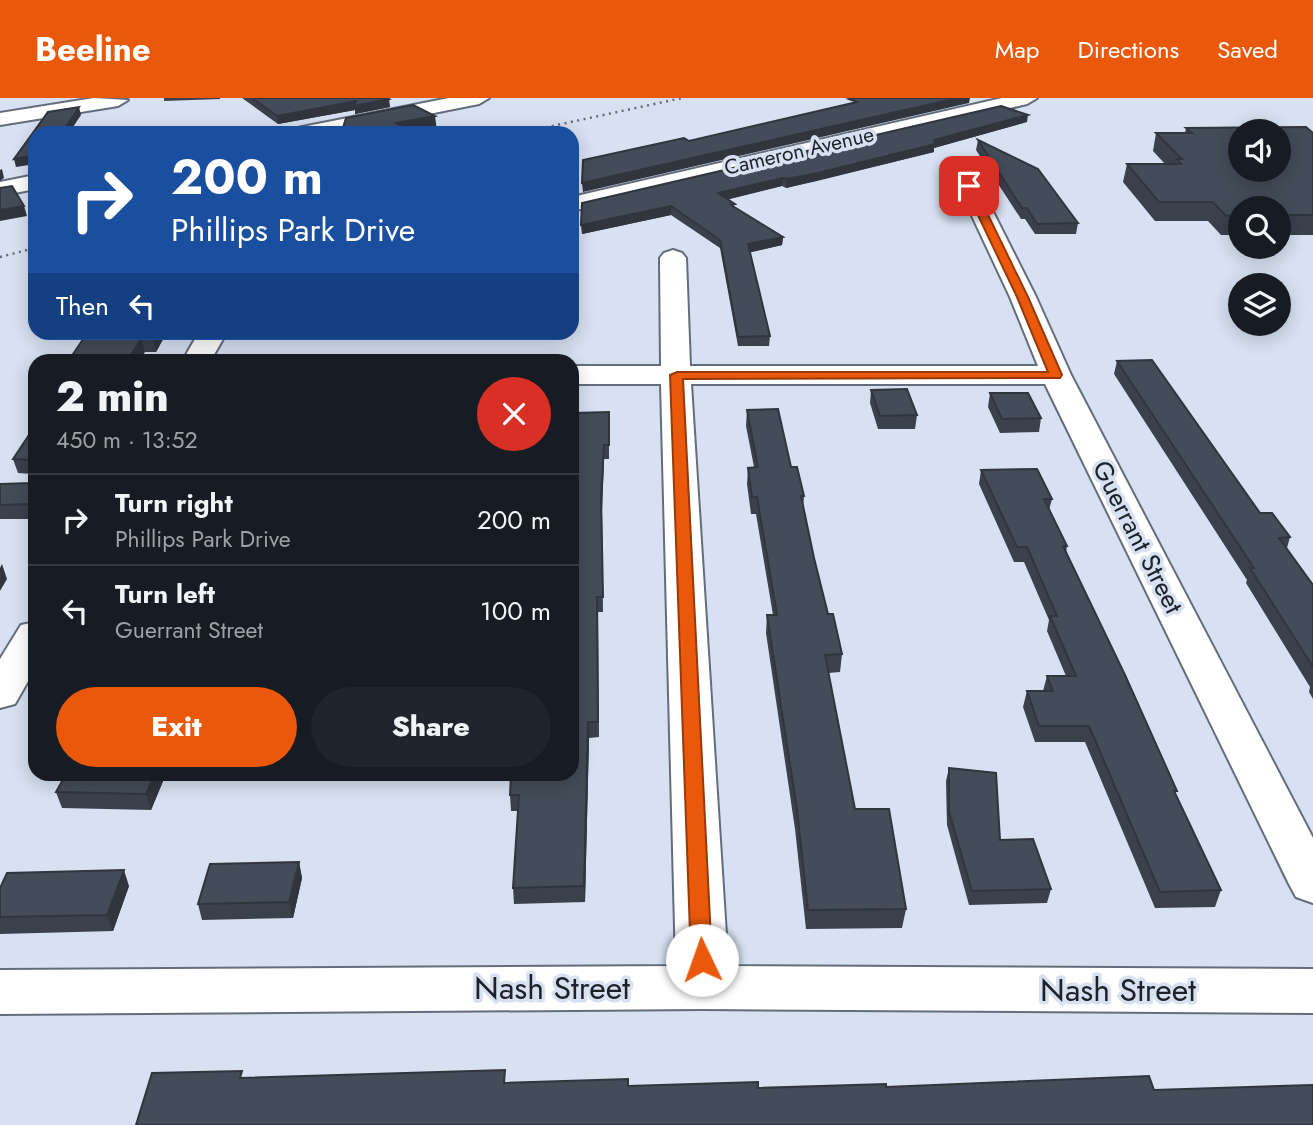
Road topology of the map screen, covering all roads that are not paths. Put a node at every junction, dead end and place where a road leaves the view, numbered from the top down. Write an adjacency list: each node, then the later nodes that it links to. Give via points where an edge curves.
1 (479, 98): 6 (street)
2 (1027, 98): 10 (street, Cameron Avenue)
3 (118, 99): 4 (street); 5 (street)
4 (0, 119)
5 (104, 122)
6 (337, 126)
7 (28, 183): 9 (street)
8 (969, 186): 14 (street, Guerrant Street)
9 (0, 189)
10 (579, 202)
11 (673, 258): 13 (street)
12 (579, 375): 13 (street)
13 (677, 375): 14 (street); 18 (street)
14 (1056, 375): 17 (street, Guerrant Street)
15 (28, 646): 16 (street)
16 (0, 694)
17 (1313, 884)
18 (703, 986): 19 (street, Nash Street); 20 (street, Nash Street)
19 (1313, 991)
20 (0, 992)

